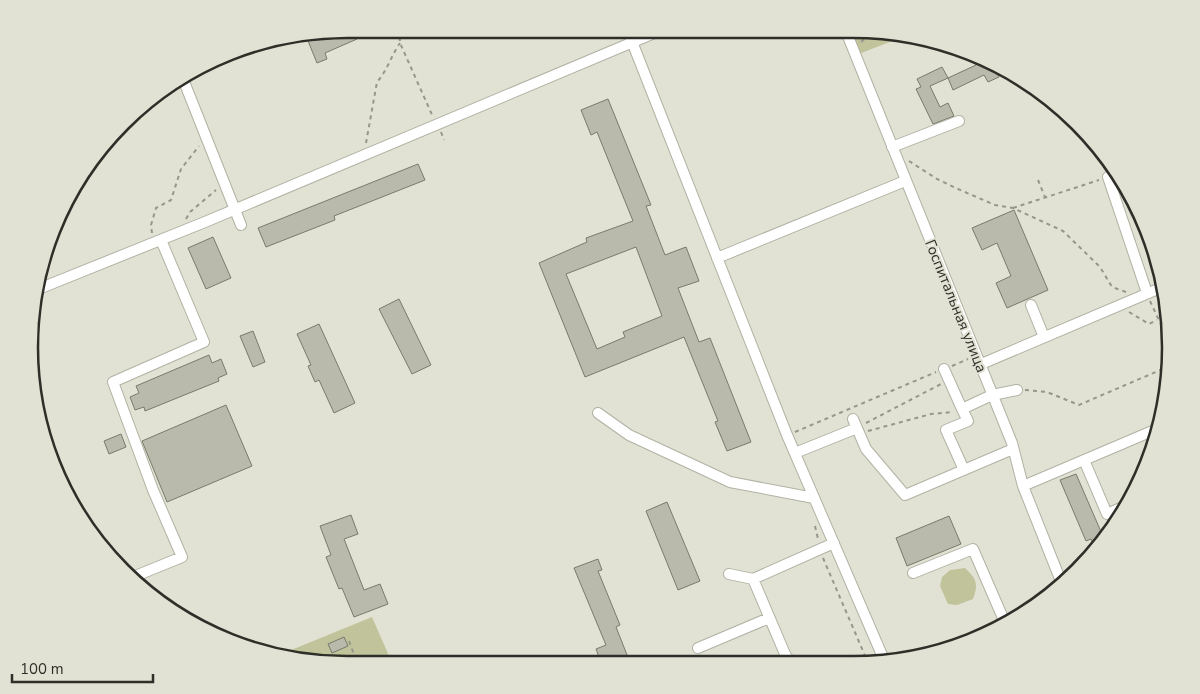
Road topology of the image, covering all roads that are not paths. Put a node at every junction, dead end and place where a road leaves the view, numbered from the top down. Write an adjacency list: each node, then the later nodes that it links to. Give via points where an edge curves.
1 (630, 38): 4 (street)
2 (643, 38): 4 (street)
3 (850, 38): 7 (street, Госпитальная улица)
4 (632, 43): 10 (street); 13 (street)
5 (185, 84): 10 (street)
6 (959, 121): 7 (street)
7 (892, 147): 9 (street, Госпитальная улица)
8 (1111, 176): 16 (street, via 1108,177)
9 (905, 180): 13 (street); 19 (street, Госпитальная улица)
10 (235, 209): 11 (street); 12 (street)
11 (241, 225)
12 (158, 241): 14 (street); 36 (street, via 204,342 113,382 182,557)
13 (718, 258): 27 (street)
14 (43, 287)
15 (1158, 289): 16 (street)
16 (1147, 293): 18 (street)
17 (1031, 305): 18 (street)
18 (1044, 337): 19 (street)
19 (977, 360): 22 (street, Госпитальная улица)
20 (944, 369): 23 (street)
21 (1017, 390): 22 (street)
22 (992, 395): 23 (street); 26 (street, Госпитальная улица)
23 (962, 409): 29 (street, via 968,421 946,430)
24 (598, 413): 31 (street, via 629,436 730,482)
25 (1150, 432): 28 (street)
26 (1013, 449): 29 (street); 30 (street, Госпитальная улица)
27 (795, 453): 29 (street, via 857,427 866,449 905,495); 31 (street)
28 (1084, 460): 30 (street); 32 (street, via 1107,514)
29 (964, 470)
30 (1023, 486): 37 (street, Госпитальная улица)
31 (814, 498): 33 (street)
32 (1116, 510)
33 (834, 543): 38 (street); 42 (street)
34 (913, 573): 40 (street, via 973,549)
35 (729, 574): 38 (street)
36 (138, 575)
37 (1061, 576)
38 (753, 580): 39 (street)
39 (770, 618): 41 (street); 43 (street)
40 (1003, 618)
41 (698, 648)
42 (882, 655)
43 (786, 656)

